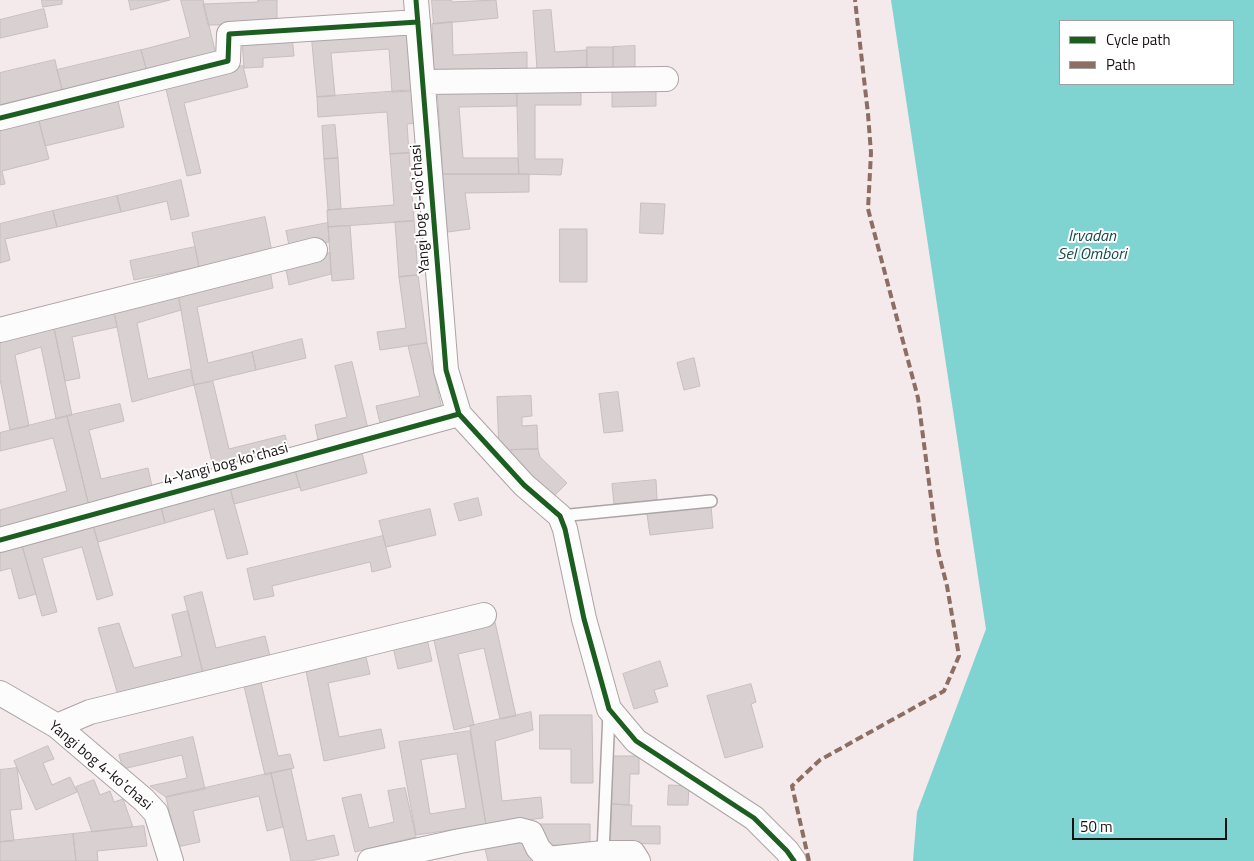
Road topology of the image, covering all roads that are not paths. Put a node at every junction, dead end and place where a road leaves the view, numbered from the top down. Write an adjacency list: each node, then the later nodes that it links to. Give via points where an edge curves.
1 (417, 11): 3 (street, Yangi bog 5-koʼchasi); 4 (street, via 229,34 228,61)
2 (666, 79): 3 (street)
3 (423, 82): 7 (street, Yangi bog 5-koʼchasi, via 446,370)
4 (0, 118)
5 (315, 250): 6 (street)
6 (0, 330)
7 (459, 414): 9 (street, via 524,485); 10 (street, 4-Yangi bog koʼchasi)
8 (711, 501): 9 (lane)
9 (560, 516): 13 (street)
10 (0, 540)
11 (484, 615): 14 (street, via 90,712)
12 (0, 693): 14 (street, Yangi bog 4-koʼchasi)
13 (609, 709): 15 (lane); 19 (street, via 636,741 754,818)
14 (57, 726): 16 (street, Yangi bog 4-koʼchasi, via 156,814)
15 (603, 854): 17 (street, via 548,859 538,848 532,833 520,830); 18 (street, via 632,853)
16 (171, 861)
17 (370, 861)
18 (638, 861)
19 (794, 861)

